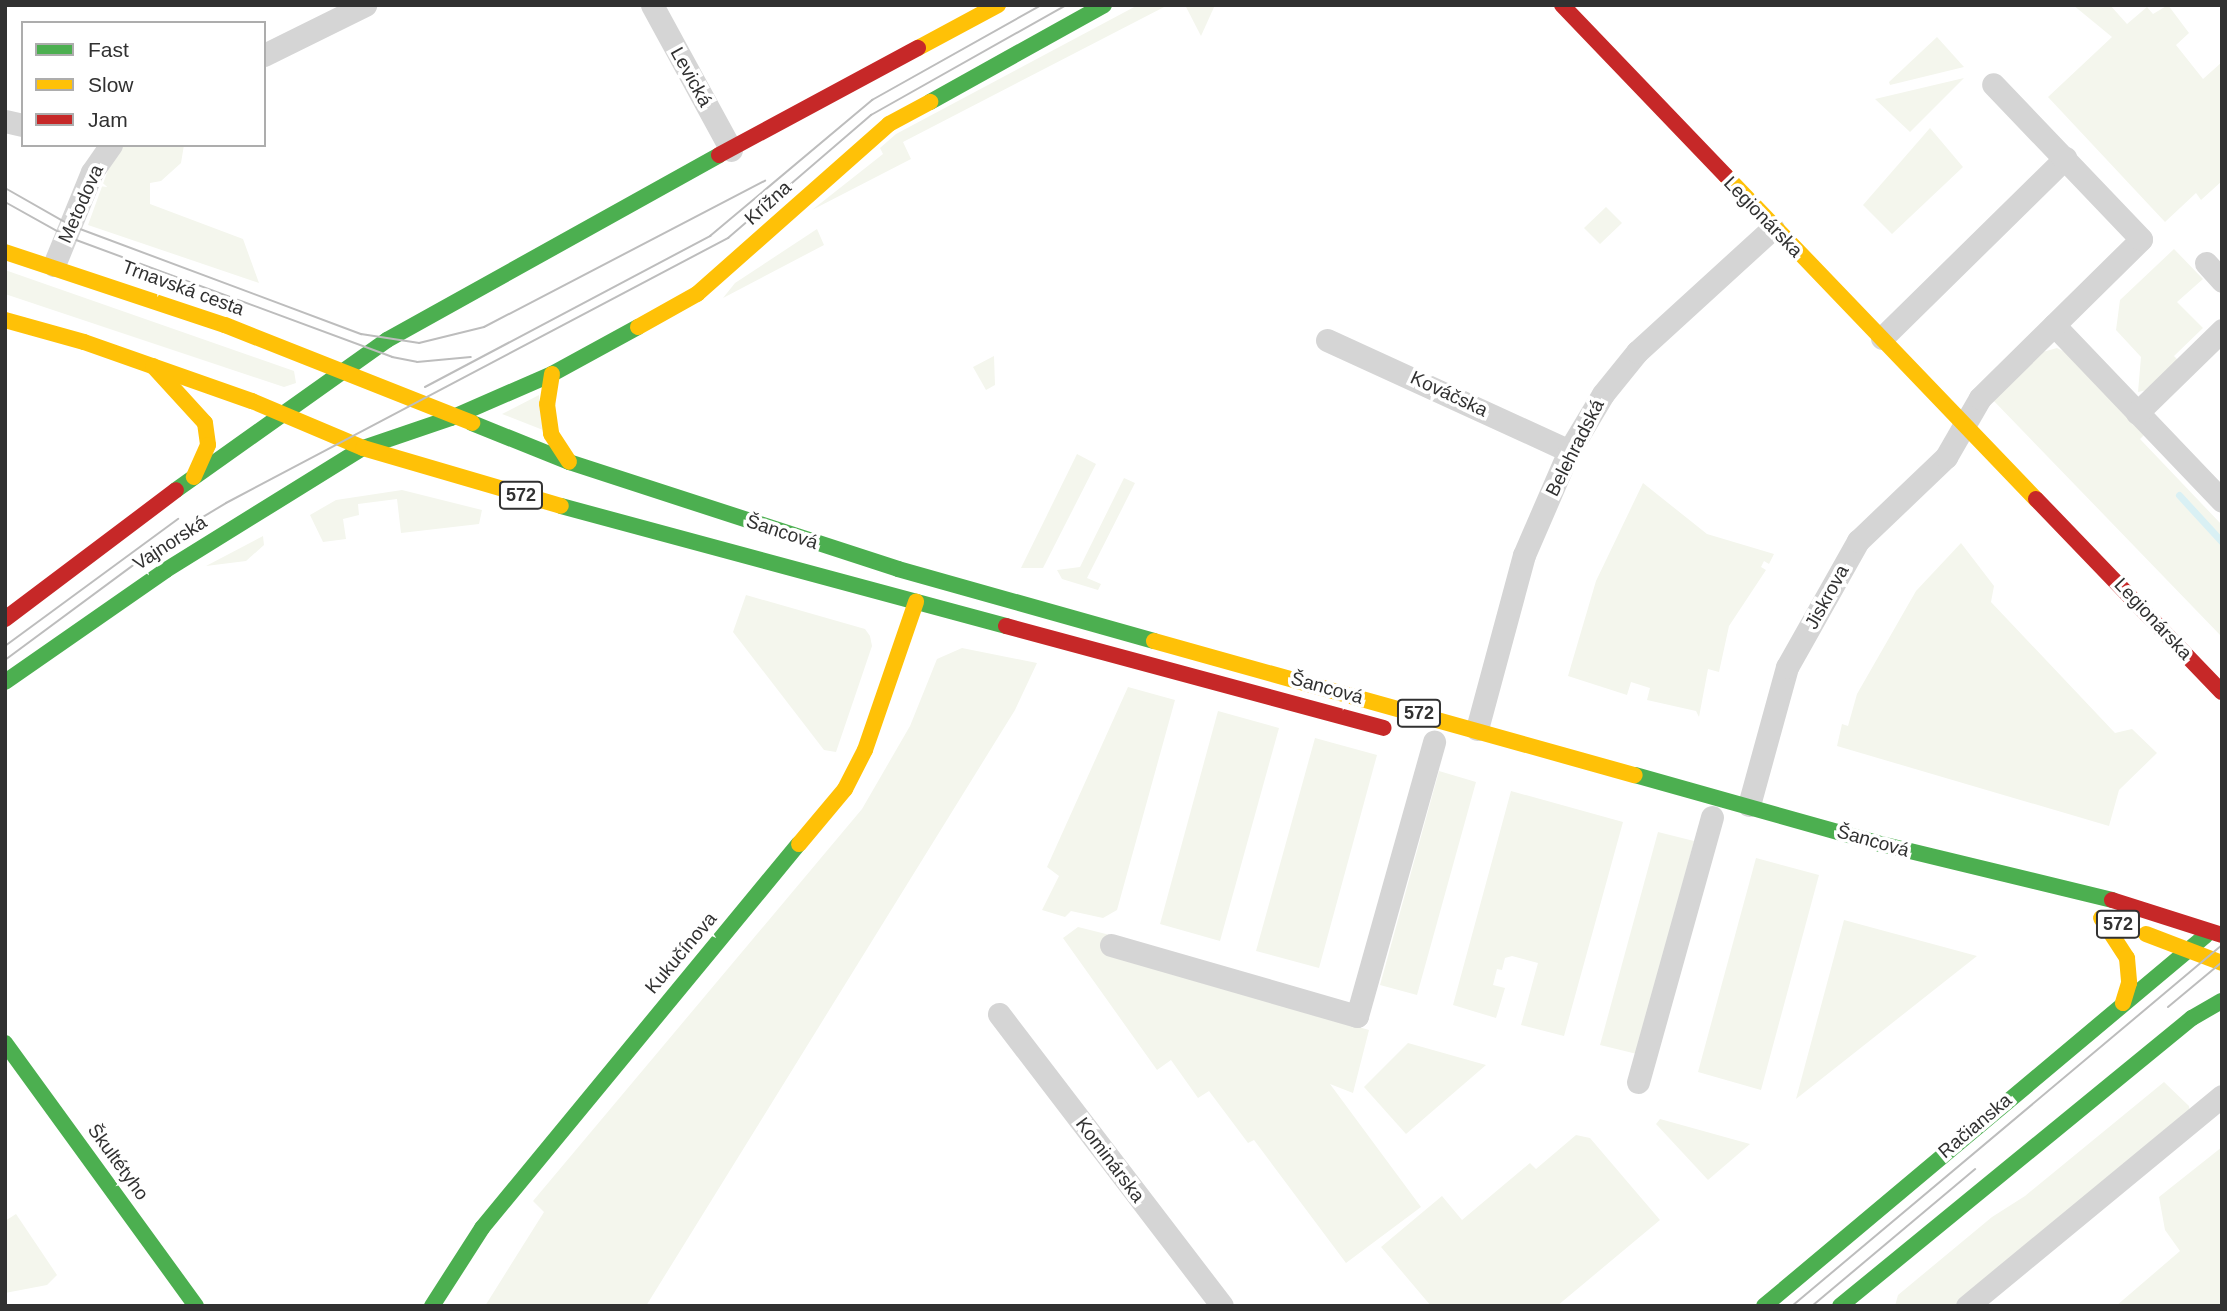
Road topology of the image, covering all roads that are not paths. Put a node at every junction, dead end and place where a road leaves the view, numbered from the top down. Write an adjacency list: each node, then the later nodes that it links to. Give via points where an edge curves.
1 (365, 5): 6 (street)
2 (652, 5): 9 (street, Levická)
3 (998, 5): 9 (main road)
4 (1104, 5): 23 (main road, Krížna, via 889,124 697,294)
5 (1562, 5): 11 (main road, Legionárska)
6 (266, 54)
7 (1993, 84): 10 (street)
8 (110, 147): 14 (street, Metodova, via 92,172)
9 (731, 150): 22 (main road, via 397,335)
10 (2065, 158): 17 (street, via 2141,239); 19 (street)
11 (1773, 228): 19 (main road, Legionárska); 29 (street, Belehradská, via 1637,352 1603,394)
12 (5, 252): 14 (main road, Trnavská cesta / 572)
13 (2206, 263): 15 (street)
14 (54, 265): 22 (main road, Trnavská cesta / 572)
15 (2222, 281)
16 (5, 320): 21 (main road, 572)
17 (2054, 325): 25 (street); 27 (street, via 1980,398)
18 (2222, 330): 25 (street)
19 (1882, 338): 27 (main road, Legionárska)
20 (1327, 340): 29 (street, Kováčska)
21 (152, 365): 24 (main road, 572); 31 (main road, via 205,423 208,446)
22 (343, 371): 24 (main road, Vajnorská); 26 (main road, 572)
23 (552, 374): 26 (main road, Krížna); 30 (main road, via 547,404 551,433)
24 (281, 412): 28 (main road, 572); 31 (main road, Vajnorská)
25 (2137, 413): 32 (street)
26 (451, 418): 28 (main road, Vajnorská); 30 (main road, Šancová / 572)
27 (1967, 426): 36 (main road, Legionárska); 40 (street, Jiskrova, via 1946,457 1858,541 1787,667)
28 (363, 448): 33 (main road, Šancová / 572); 35 (main road, Vajnorská, via 166,570)
29 (1569, 451): 37 (street, Belehradská, via 1524,555)
30 (569, 462): 37 (main road, Šancová / 572, via 898,569)
31 (194, 477): 34 (main road, Vajnorská)
32 (2221, 498)
33 (916, 602): 38 (main road, Šancová / 572); 56 (main road, Kukučínova, via 868,740 845,789 482,1228)
34 (5, 619)
35 (5, 682)
36 (2222, 692)
37 (1477, 729): 40 (main road, Šancová / 572)
38 (1394, 731)
39 (1434, 742): 45 (street, via 1357,1016)
40 (1749, 805): 44 (main road, Šancová / 572, via 1974,869 2091,894)
41 (1712, 817): 52 (street)
42 (2078, 912): 43 (main road, 572)
43 (2101, 918): 46 (main road, 572); 49 (main road, via 2127,958 2129,983)
44 (2218, 929): 46 (main road, Račianska)
45 (1111, 945)
46 (2190, 950): 47 (main road, 572); 49 (main road, Račianska)
47 (2222, 963)
48 (2222, 1002): 59 (main road, via 2192,1018)
49 (2123, 1003): 58 (main road, Račianska)
50 (999, 1014): 57 (street, Kominárska)
51 (6, 1047): 55 (main road, Škultétyho)
52 (1638, 1082)
53 (2222, 1096): 54 (street)
54 (1967, 1305)
55 (196, 1306)
56 (432, 1306)
57 (1222, 1306)
58 (1764, 1306)
59 (1840, 1306)

